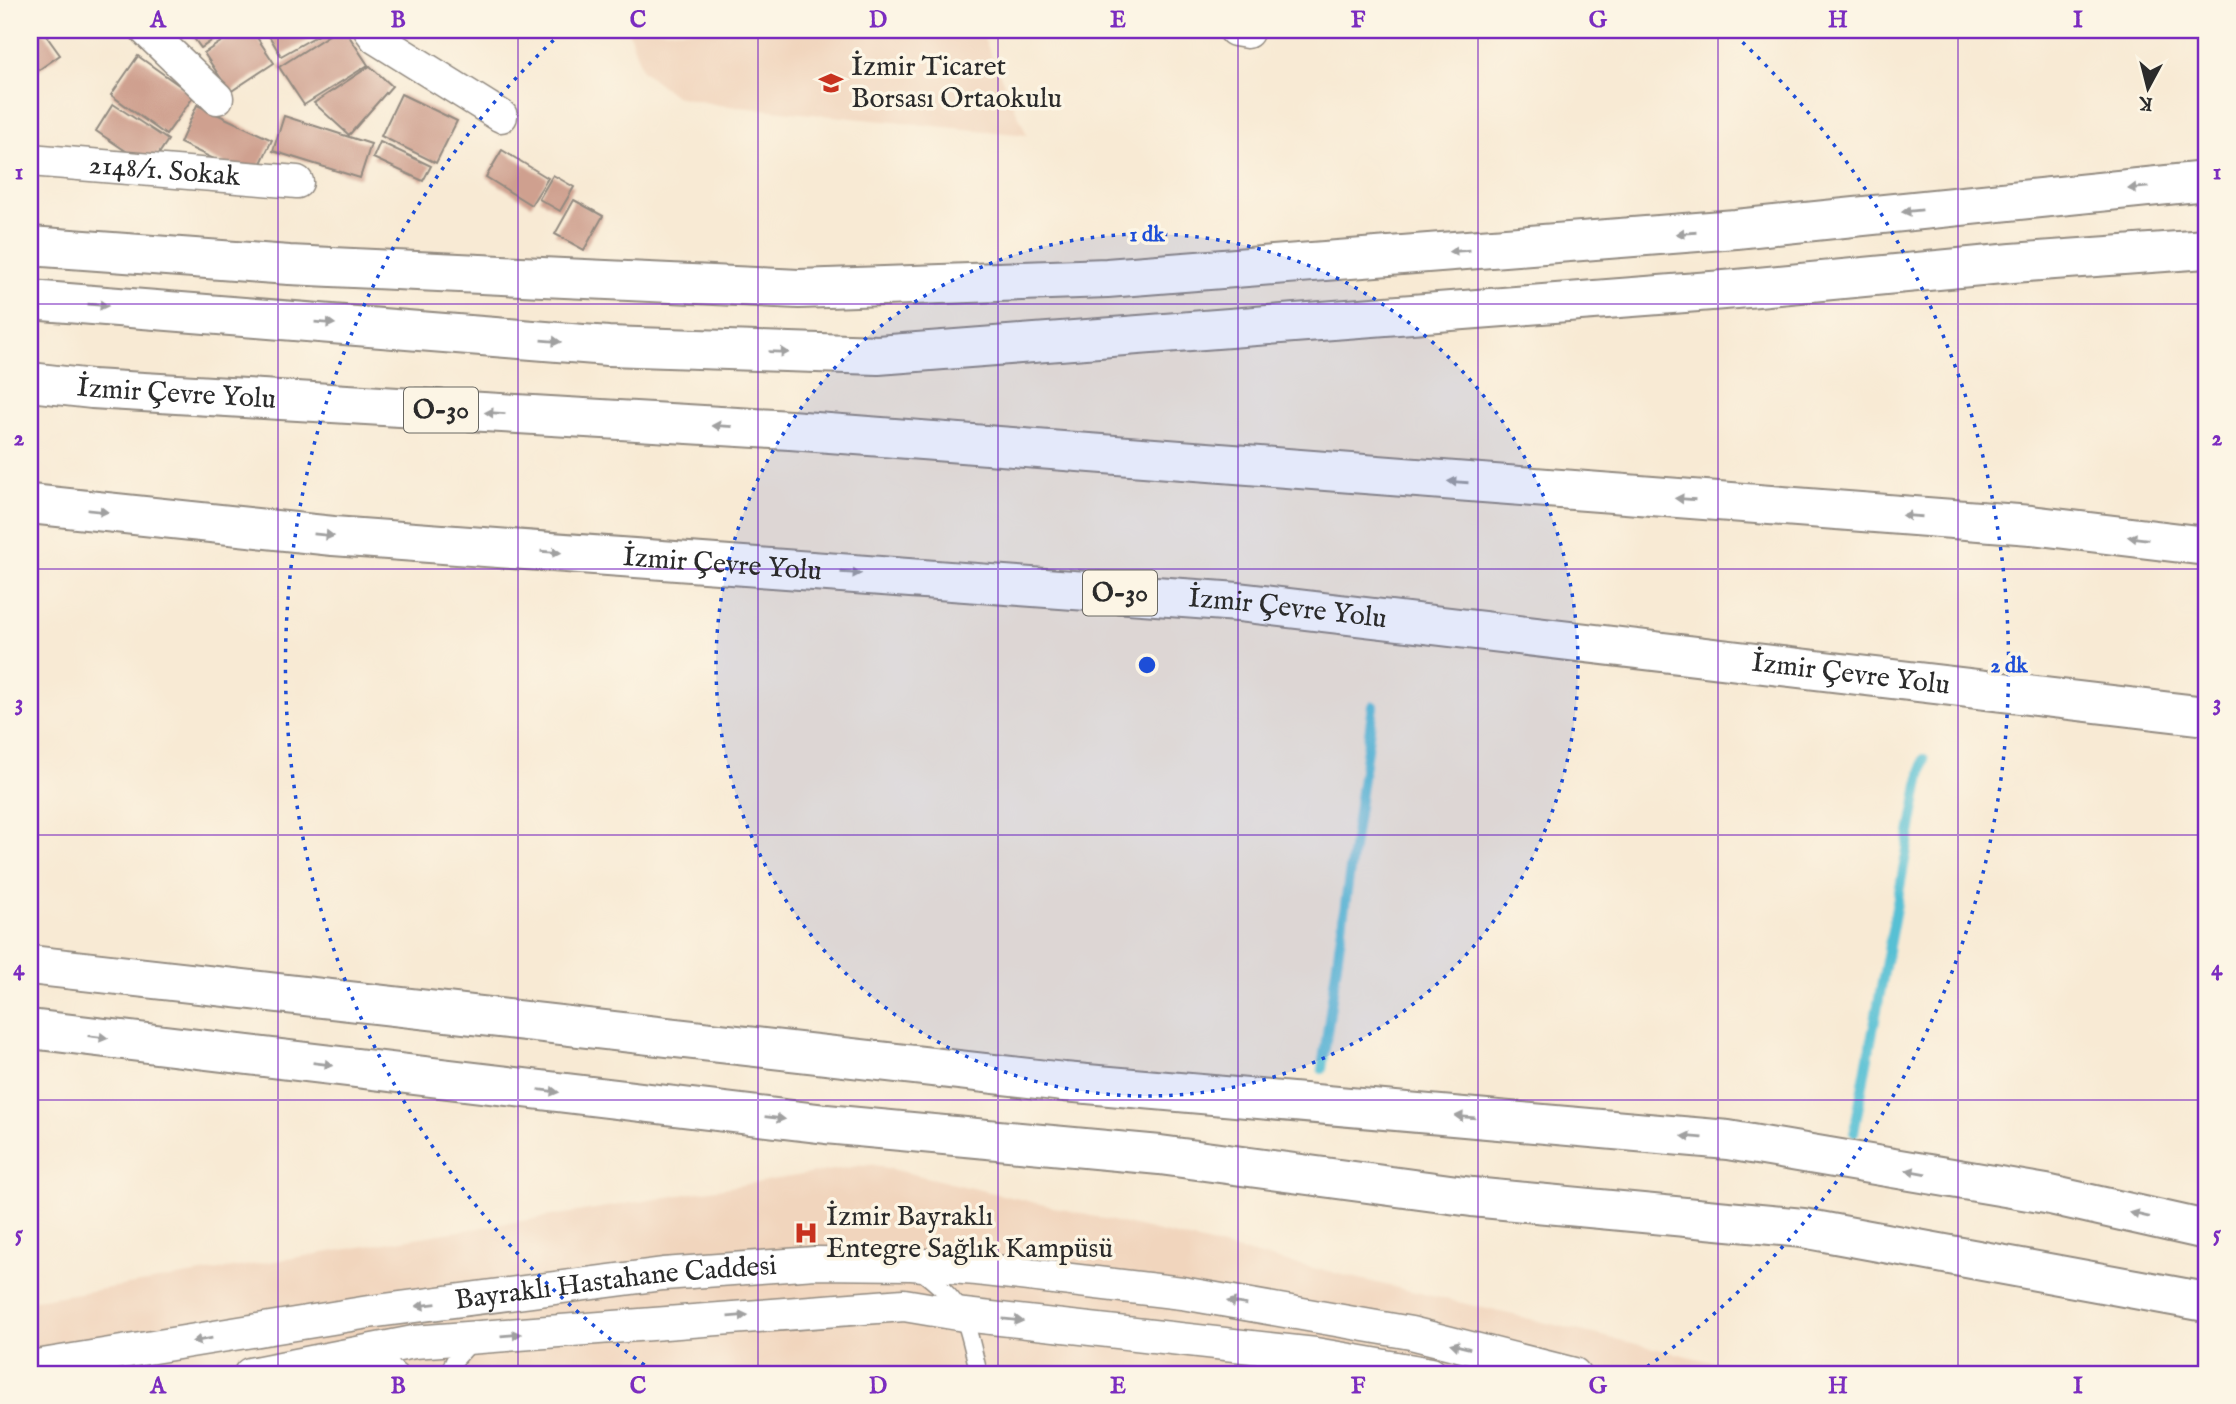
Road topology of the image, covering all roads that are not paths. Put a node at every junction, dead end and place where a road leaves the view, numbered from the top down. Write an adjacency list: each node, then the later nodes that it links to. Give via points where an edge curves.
1 (146, 30): 3 (street)
2 (370, 30): 4 (street)
3 (217, 98)
4 (501, 116)
5 (30, 160): 7 (street, 2148/1. Sokak)
6 (2206, 181): 8 (highway, one-way to 8, via 1736,229 1134,276 812,288 289,265)
7 (297, 182)
8 (30, 246)
9 (2206, 249): 10 (highway, one-way to 9, via 608,346 878,355)
10 (30, 300)
11 (30, 375): 13 (highway)
12 (30, 382): 13 (highway, İzmir Çevre Yolu / O-30)
13 (92, 389): 15 (highway, İzmir Çevre Yolu / O-30, one-way to 13, via 2031,525 790,430)
14 (30, 504): 16 (highway, İzmir Çevre Yolu / O-30, one-way to 16, via 332,536 1238,602)
15 (2206, 546)
16 (2206, 716)
17 (30, 965): 19 (highway, one-way to 17, via 2046,1194 1728,1140 1050,1081)
18 (30, 1029): 21 (highway, one-way to 21, via 826,1124 1160,1155 1472,1197 1803,1228)
19 (2206, 1230)
20 (911, 1264): 22 (lane, via 944,1288); 25 (street, Bayraklı Hastahane Caddesi, one-way to 25, via 815,1263 663,1274 369,1312); 31 (street, Bayraklı Hastahane Caddesi, one-way to 20, via 1411,1334 1182,1293)
21 (2206, 1302)
22 (964, 1315): 23 (street, Bayraklı Hastahane Caddesi, one-way to 22, via 855,1307 904,1305); 29 (lane); 30 (street, Bayraklı Hastahane Caddesi, one-way to 30, via 1315,1354)
23 (476, 1337): 24 (street, Bayraklı Hastahane Caddesi, via 414,1342); 28 (lane)
24 (337, 1357): 26 (street, Bayraklı Hastahane Caddesi); 27 (lane, via 372,1359)
25 (30, 1367)
26 (250, 1374)
27 (400, 1374)
28 (448, 1374)
29 (979, 1374)
30 (1431, 1374)
31 (1574, 1374)

